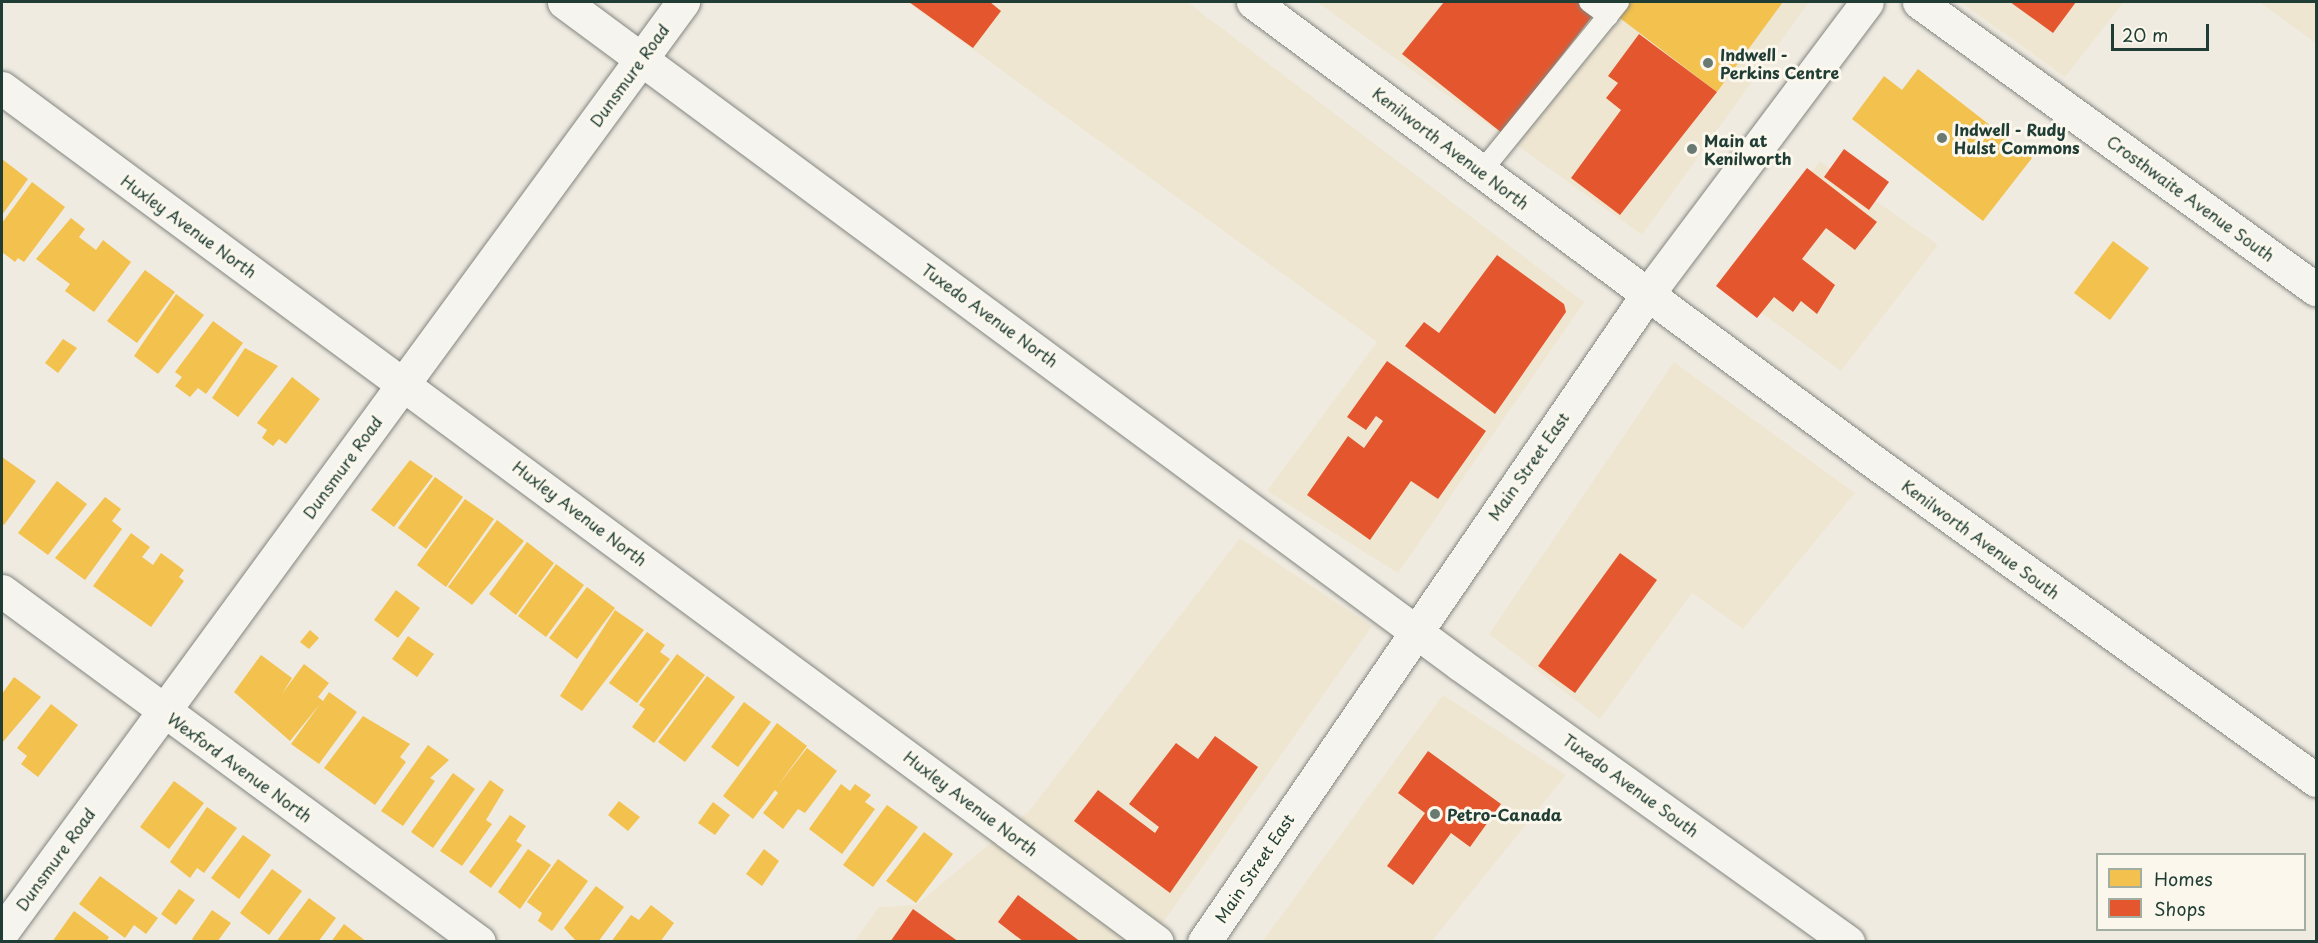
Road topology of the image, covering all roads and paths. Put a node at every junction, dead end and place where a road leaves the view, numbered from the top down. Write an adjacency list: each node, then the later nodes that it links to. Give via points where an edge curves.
1 (564, 2): 8 (street, Tuxedo Avenue North)
2 (683, 2): 8 (street, Dunsmure Road)
3 (1253, 2): 10 (street, Kenilworth Avenue North)
4 (1589, 2): 7 (lane)
5 (1868, 2): 12 (street, Main Street East)
6 (1919, 2): 11 (street, Crosthwaite Avenue South)
7 (1614, 9): 10 (lane)
8 (642, 58): 13 (street, Dunsmure Road); 15 (street, Tuxedo Avenue North)
9 (2, 88): 13 (street, Huxley Avenue North)
10 (1481, 172): 12 (street, Kenilworth Avenue North)
11 (2316, 289)
12 (1647, 295): 15 (street, Main Street East); 17 (street, Kenilworth Avenue South)
13 (402, 383): 16 (street, Dunsmure Road); 20 (street, Huxley Avenue North)
14 (2, 591): 16 (street, Wexford Avenue North)
15 (1414, 630): 21 (street, Main Street East); 22 (street, Tuxedo Avenue South)
16 (164, 711): 18 (street, Dunsmure Road); 19 (street, Wexford Avenue North)
17 (2316, 780)
18 (2, 933)
19 (479, 942)
20 (1157, 942)
21 (1204, 942)
22 (1848, 942)

